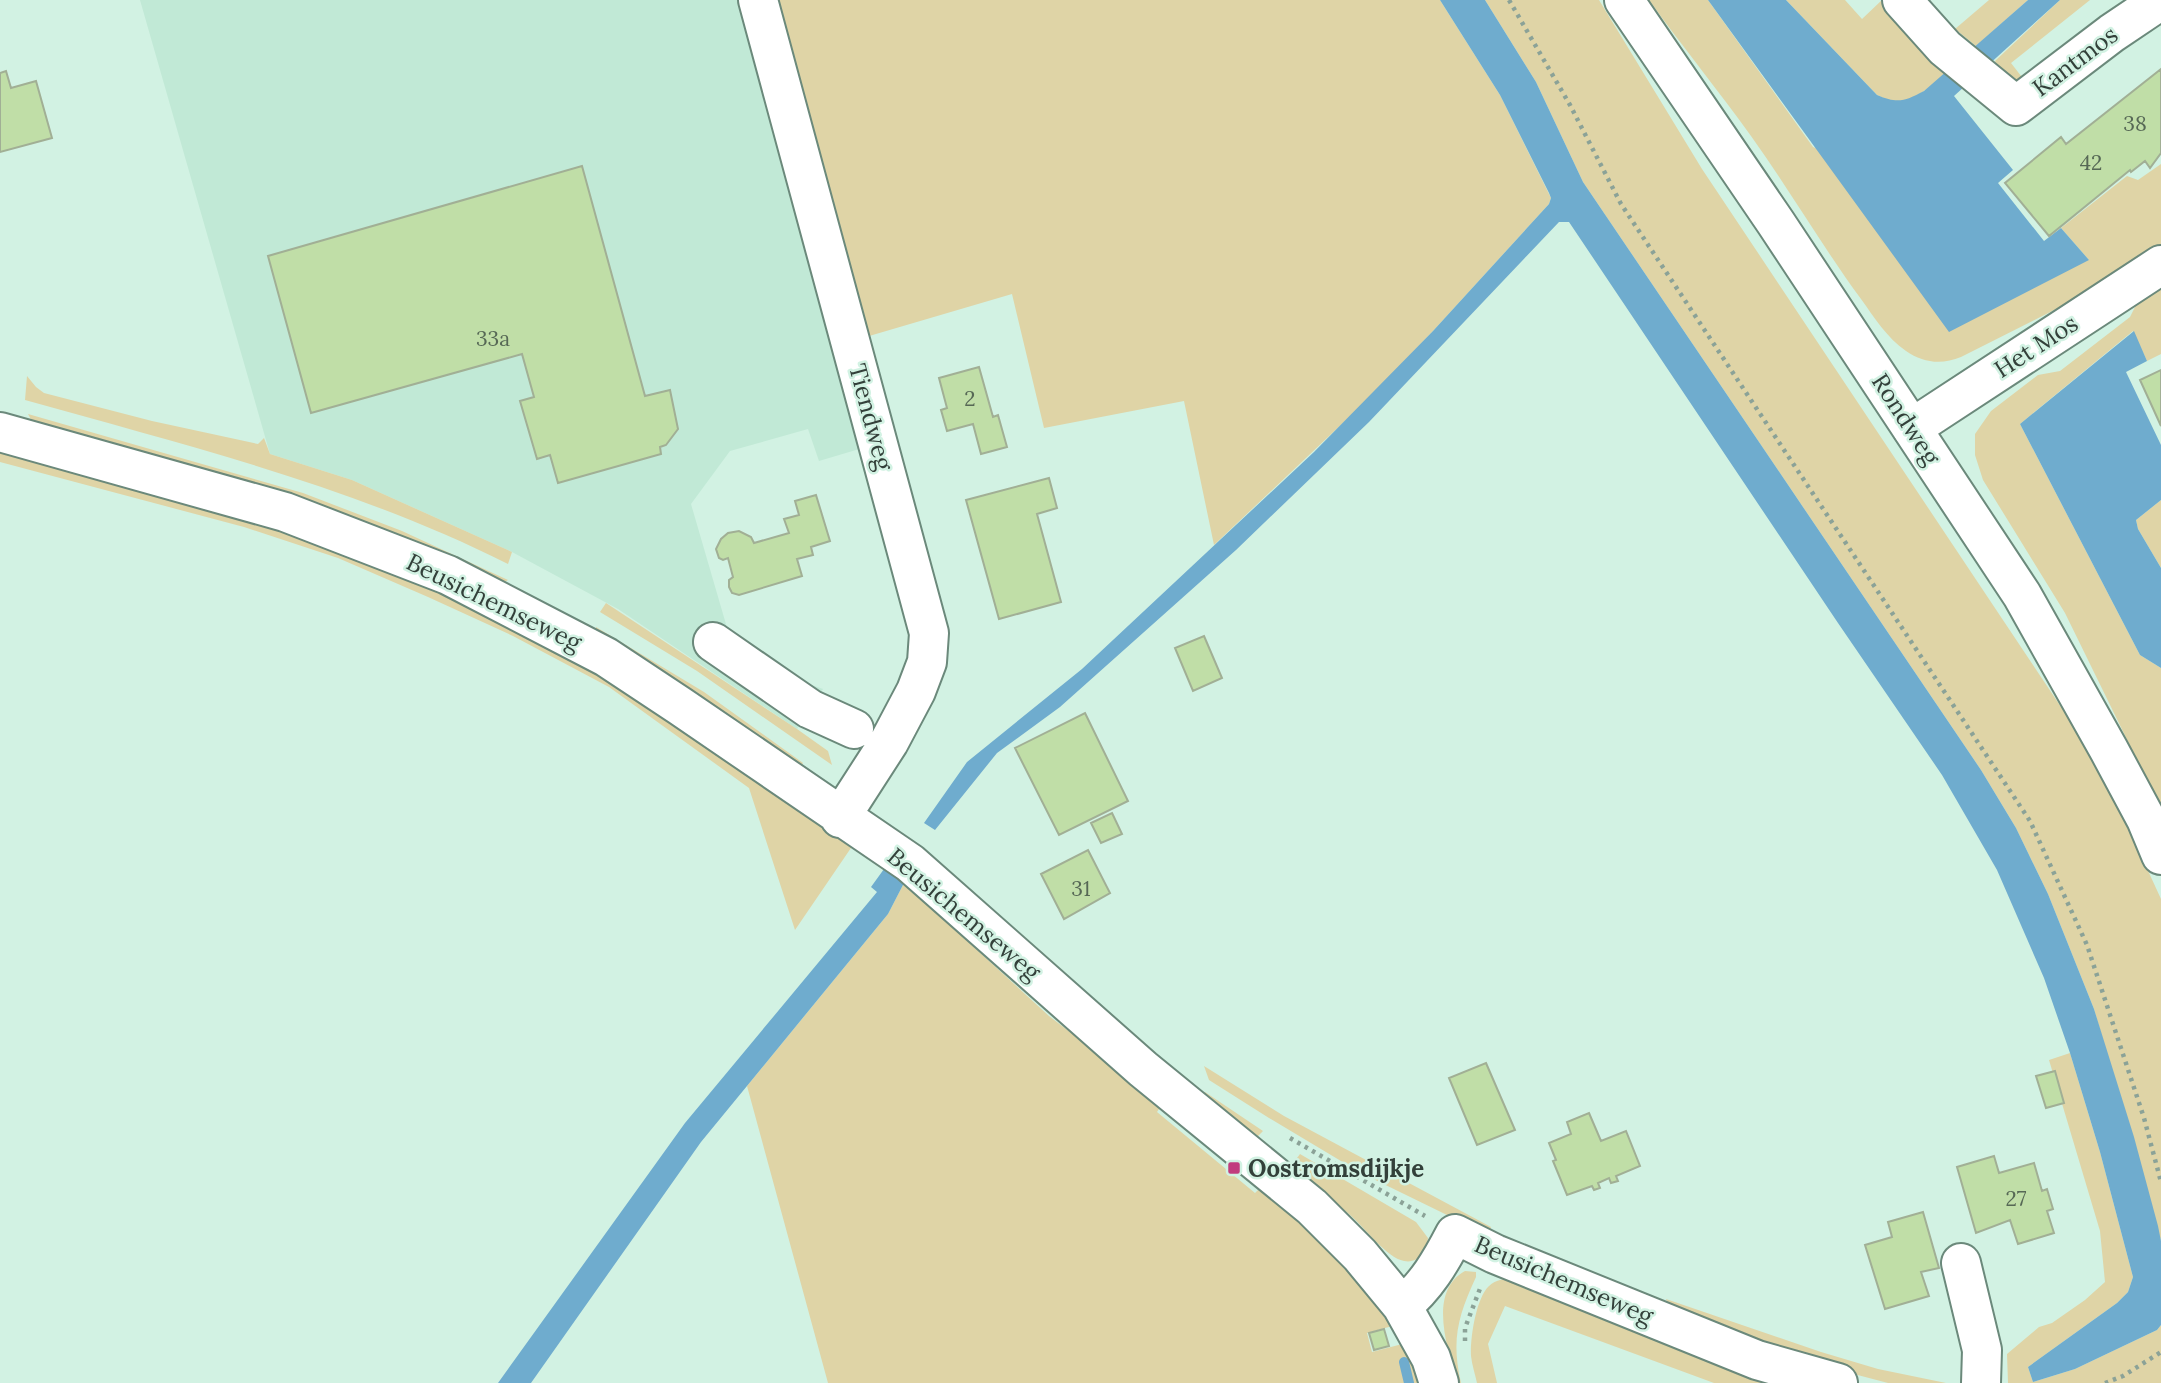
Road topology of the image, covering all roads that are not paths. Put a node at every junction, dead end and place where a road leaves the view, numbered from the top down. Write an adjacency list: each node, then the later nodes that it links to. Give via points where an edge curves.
1 (758, 0): 10 (street, Tiendweg, via 929,633 927,662 916,691 890,742)
2 (1624, 0): 6 (street, Rondweg)
3 (1902, 0): 4 (street, Kantmos, via 1945,47 2016,106)
4 (2161, 0)
5 (2161, 265): 6 (street, Het Mos)
6 (1912, 428): 11 (street, Rondweg, via 2022,595 2109,750)
7 (0, 432): 10 (street, Beusichemseweg, via 285,512 448,575 606,657)
8 (713, 642): 9 (street, via 810,709)
9 (854, 729)
10 (840, 818): 13 (street, Beusichemseweg, via 910,863 1143,1069 1312,1207)
11 (2161, 855)
12 (1961, 1263): 16 (street, via 1982,1350)
13 (1402, 1306): 14 (street, via 1431,1358); 15 (street, Beusichemseweg, via 1436,1268 1455,1234 1757,1360)
14 (1439, 1383)
15 (1838, 1383)
16 (1981, 1383)

